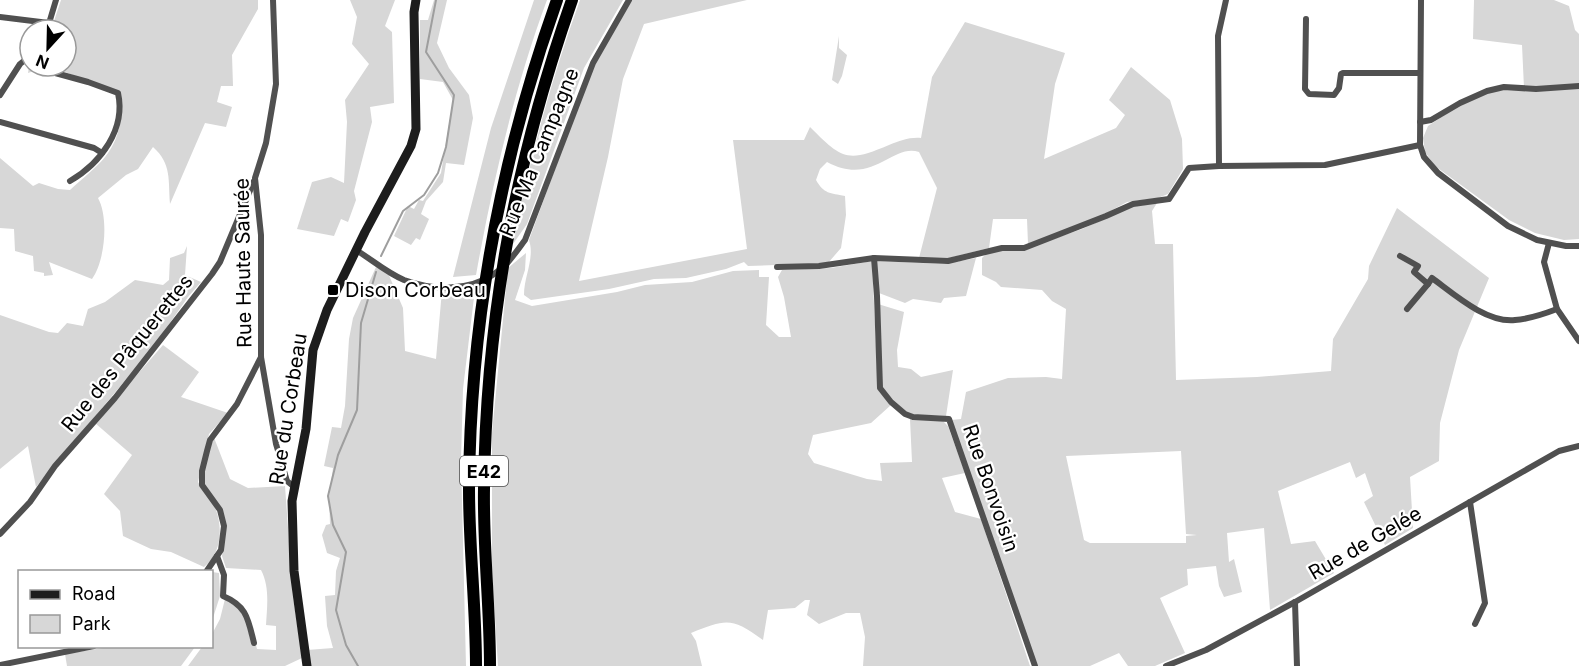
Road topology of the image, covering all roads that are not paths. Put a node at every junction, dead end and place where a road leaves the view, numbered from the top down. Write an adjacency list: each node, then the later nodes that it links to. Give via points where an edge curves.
1 (56, 0): 10 (street)
2 (273, 0): 23 (street, Rue Haute Saurée, via 276,84 266,143)
3 (416, 0): 27 (street, Rue du Corbeau, via 416,129 406,159)
4 (557, 0): 49 (highway, E42, via 515,136 484,286 469,489)
5 (572, 0): 50 (highway, E42, via 538,106 500,276 484,490)
6 (629, 0): 27 (street, Rue Ma Campagne, via 593,63 525,240 511,260 493,275 447,288 402,279)
7 (1226, 0): 22 (street, via 1218,36)
8 (1421, 0): 14 (street)
9 (0, 17): 12 (street)
10 (51, 18)
11 (1306, 19): 14 (street, via 1305,89 1309,94 1334,95 1343,73)
12 (18, 21)
13 (18, 67): 17 (street)
14 (1420, 73): 19 (street)
15 (73, 78): 21 (street, via 118,93 118,127)
16 (1579, 86): 19 (street, via 1536,90 1504,87)
17 (0, 94)
18 (0, 122): 21 (street)
19 (1420, 122): 20 (street)
20 (1420, 145): 22 (street, via 1324,165); 25 (street, via 1429,164 1478,203 1522,234)
21 (102, 153): 24 (street)
22 (1219, 166): 29 (street, via 1190,168 1169,199 1133,204 1024,248 1002,248 948,261)
23 (255, 178): 36 (street, Rue Haute Saurée, via 261,235); 40 (street, Rue des Pâquerettes, via 212,274 115,398)
24 (70, 181)
25 (1549, 243): 26 (street); 33 (street, via 1544,262)
26 (1579, 246)
27 (356, 250): 38 (street, Rue du Corbeau, via 315,343 306,429)
28 (1400, 256): 31 (street, via 1418,266 1414,272)
29 (874, 258): 30 (street); 51 (street, Rue Bonvoisin, via 880,388 905,414 949,419)
30 (777, 267)
31 (1428, 284): 32 (street); 33 (street, via 1432,278 1474,309 1508,320)
32 (1407, 309)
33 (1557, 309): 34 (street)
34 (1576, 333): 35 (street)
35 (1579, 341)
36 (261, 357): 38 (street, Rue Haute Saurée, via 276,444 287,481); 41 (street, via 237,404 210,440 202,471 202,485 223,518 224,536)
37 (1579, 446): 39 (street, Rue de Gelée, via 1559,451)
38 (293, 486): 48 (street, Rue du Corbeau, via 294,571)
39 (1470, 502): 43 (street, Rue de Gelée); 44 (street, via 1485,603)
40 (0, 534)
41 (217, 556): 42 (street); 45 (street, via 224,575 224,596 243,608)
42 (207, 570)
43 (1295, 602): 52 (street, Rue de Gelée, via 1206,650); 53 (street)
44 (1474, 624)
45 (254, 643)
46 (84, 648): 47 (street)
47 (0, 665)
48 (307, 666)
49 (476, 666)
50 (490, 666)
51 (1035, 666)
52 (1166, 666)
53 (1297, 666)

